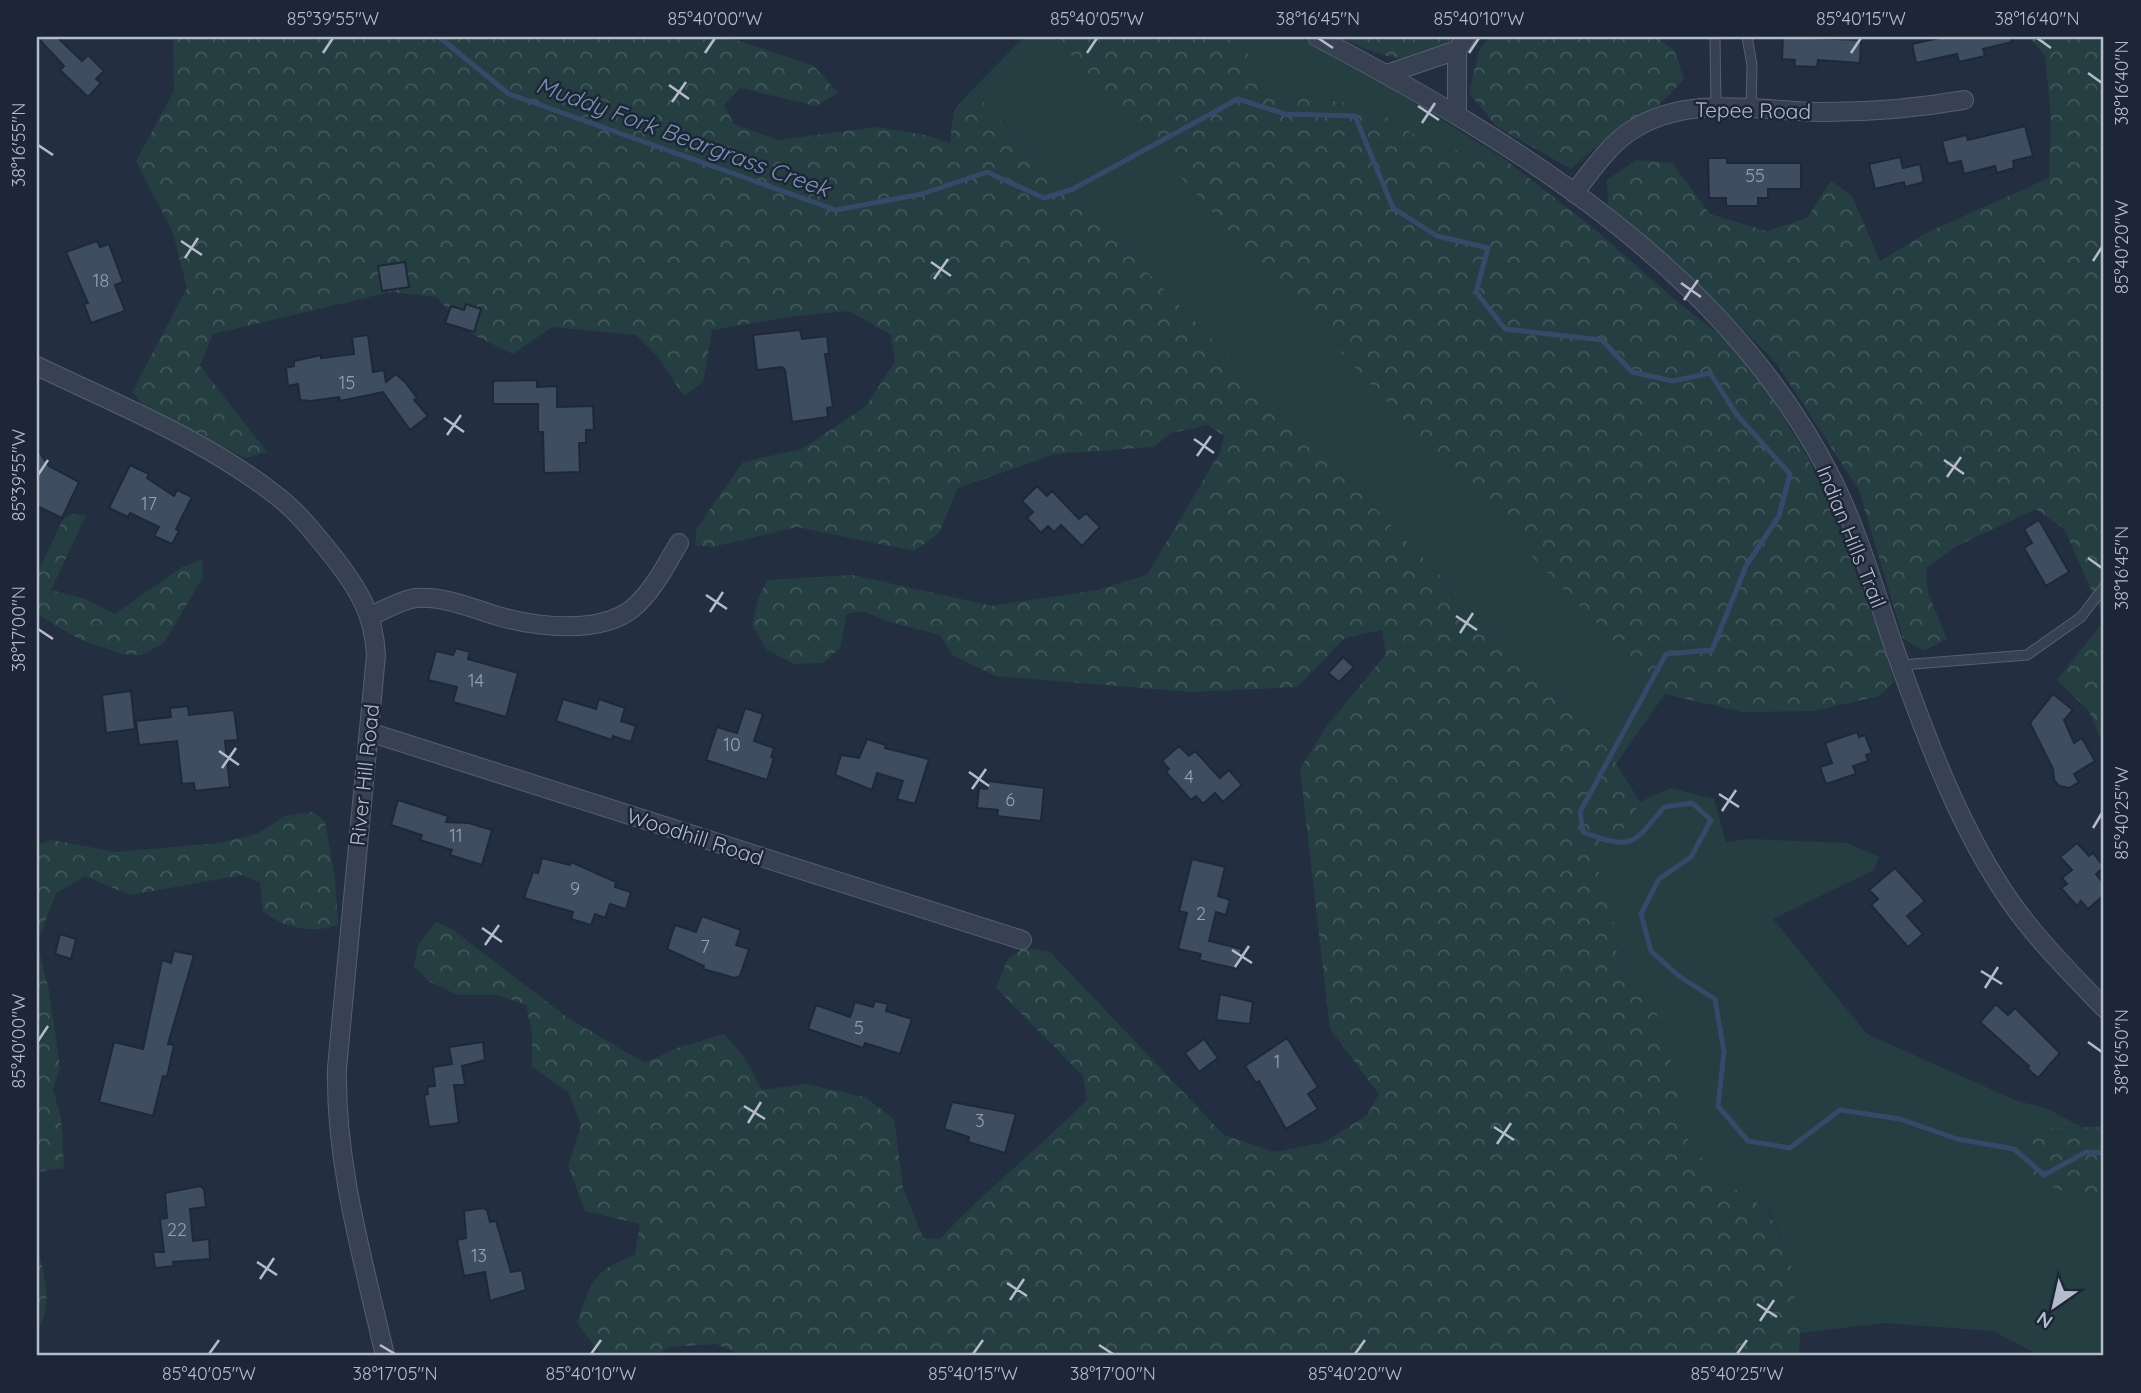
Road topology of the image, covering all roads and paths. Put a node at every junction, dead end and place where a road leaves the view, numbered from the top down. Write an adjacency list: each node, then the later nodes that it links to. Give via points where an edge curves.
1 (1317, 37): 5 (street, Indian Hills Trail)
2 (1715, 37): 7 (lane)
3 (1747, 37): 8 (lane)
4 (1461, 44): 5 (street); 9 (street)
5 (1387, 74): 9 (street, Indian Hills Trail)
6 (1964, 100): 8 (street, Tepee Road, via 1895,111)
7 (1716, 107): 8 (street, Tepee Road); 10 (street, Tepee Road, via 1671,112 1631,131)
8 (1751, 108)
9 (1457, 115): 10 (street, Indian Hills Trail)
10 (1574, 193): 15 (street, Indian Hills Trail, via 1690,289 1776,387 1834,484)
11 (37, 366): 14 (street, River Hill Road, via 197,446 277,496 310,527 346,573)
12 (679, 543): 14 (street, via 632,608 599,623 529,622 445,600 414,598)
13 (2104, 587): 15 (lane, via 2081,617 2027,655)
14 (371, 616): 16 (street, River Hill Road, via 376,655)
15 (1901, 665): 18 (street, Indian Hills Trail, via 1940,771 1988,867 2049,950)
16 (369, 732): 17 (street, Woodhill Road); 19 (street, River Hill Road, via 337,1068 337,1114 341,1154)
17 (1022, 940)
18 (2104, 1008)
19 (385, 1356)

